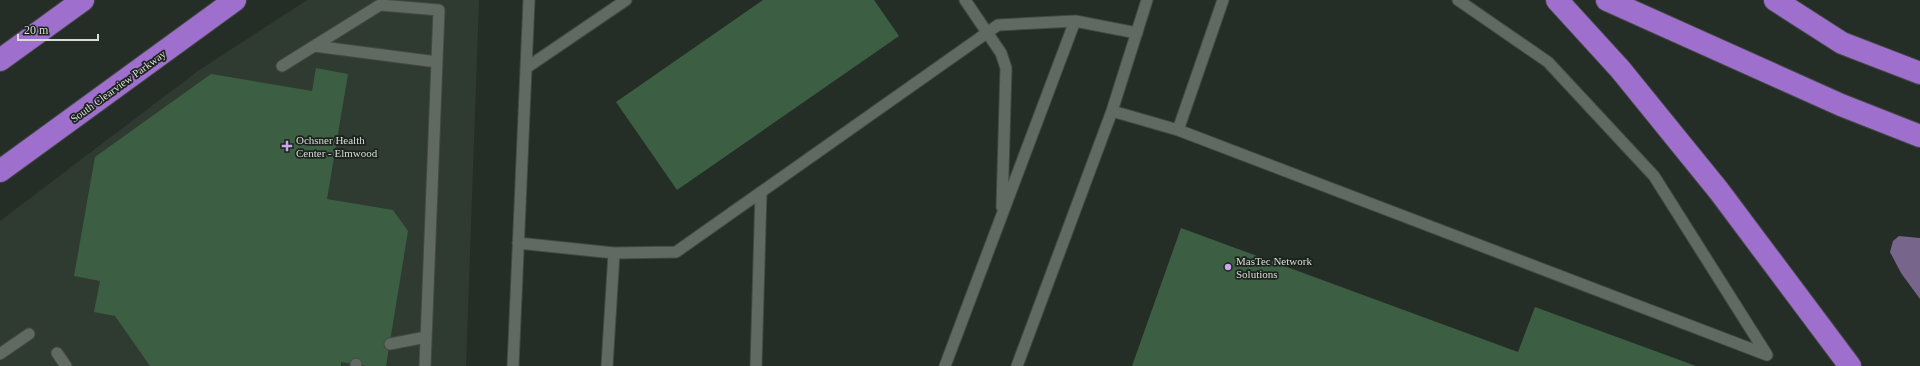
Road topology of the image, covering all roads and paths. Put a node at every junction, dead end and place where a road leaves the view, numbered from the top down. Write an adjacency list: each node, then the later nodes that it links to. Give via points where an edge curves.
1 (83, 0): 16 (highway)
2 (235, 0): 24 (highway, South Clearview Parkway)
3 (529, 0): 19 (lane)
4 (626, 0): 19 (lane)
5 (965, 0): 13 (lane)
6 (1147, 0): 14 (lane)
7 (1223, 0): 22 (lane)
8 (1458, 0): 22 (lane, via 1548,62 1654,176 1767,355)
9 (1557, 0): 41 (highway, via 1620,69 1704,173)
10 (1607, 0): 23 (highway, via 1841,105)
11 (1775, 0): 20 (highway, via 1842,43)
12 (1075, 21): 13 (lane, via 998,25); 14 (lane); 26 (lane)
13 (986, 33): 25 (lane); 26 (lane, via 1000,53 1006,68)
14 (1137, 33): 21 (lane)
15 (314, 46): 17 (lane); 17 (lane, via 380,6 439,10); 18 (lane)
16 (0, 60)
17 (437, 62): 30 (lane)
18 (282, 66)
19 (526, 68): 27 (lane)
20 (1920, 73)
21 (1112, 110): 22 (lane); 40 (lane)
22 (1178, 130)
23 (1920, 136)
24 (0, 171)
25 (761, 192): 28 (lane, via 676,252); 38 (lane)
26 (1001, 217): 39 (lane)
27 (518, 243): 28 (lane); 36 (lane)
28 (614, 253): 37 (lane)
29 (29, 334): 33 (lane)
30 (426, 337): 31 (lane); 35 (lane)
31 (390, 344)
32 (58, 353): 34 (lane)
33 (0, 354)
34 (66, 366)
35 (425, 366)
36 (513, 366)
37 (607, 366)
38 (756, 366)
39 (945, 366)
40 (1017, 366)
41 (1850, 366)

